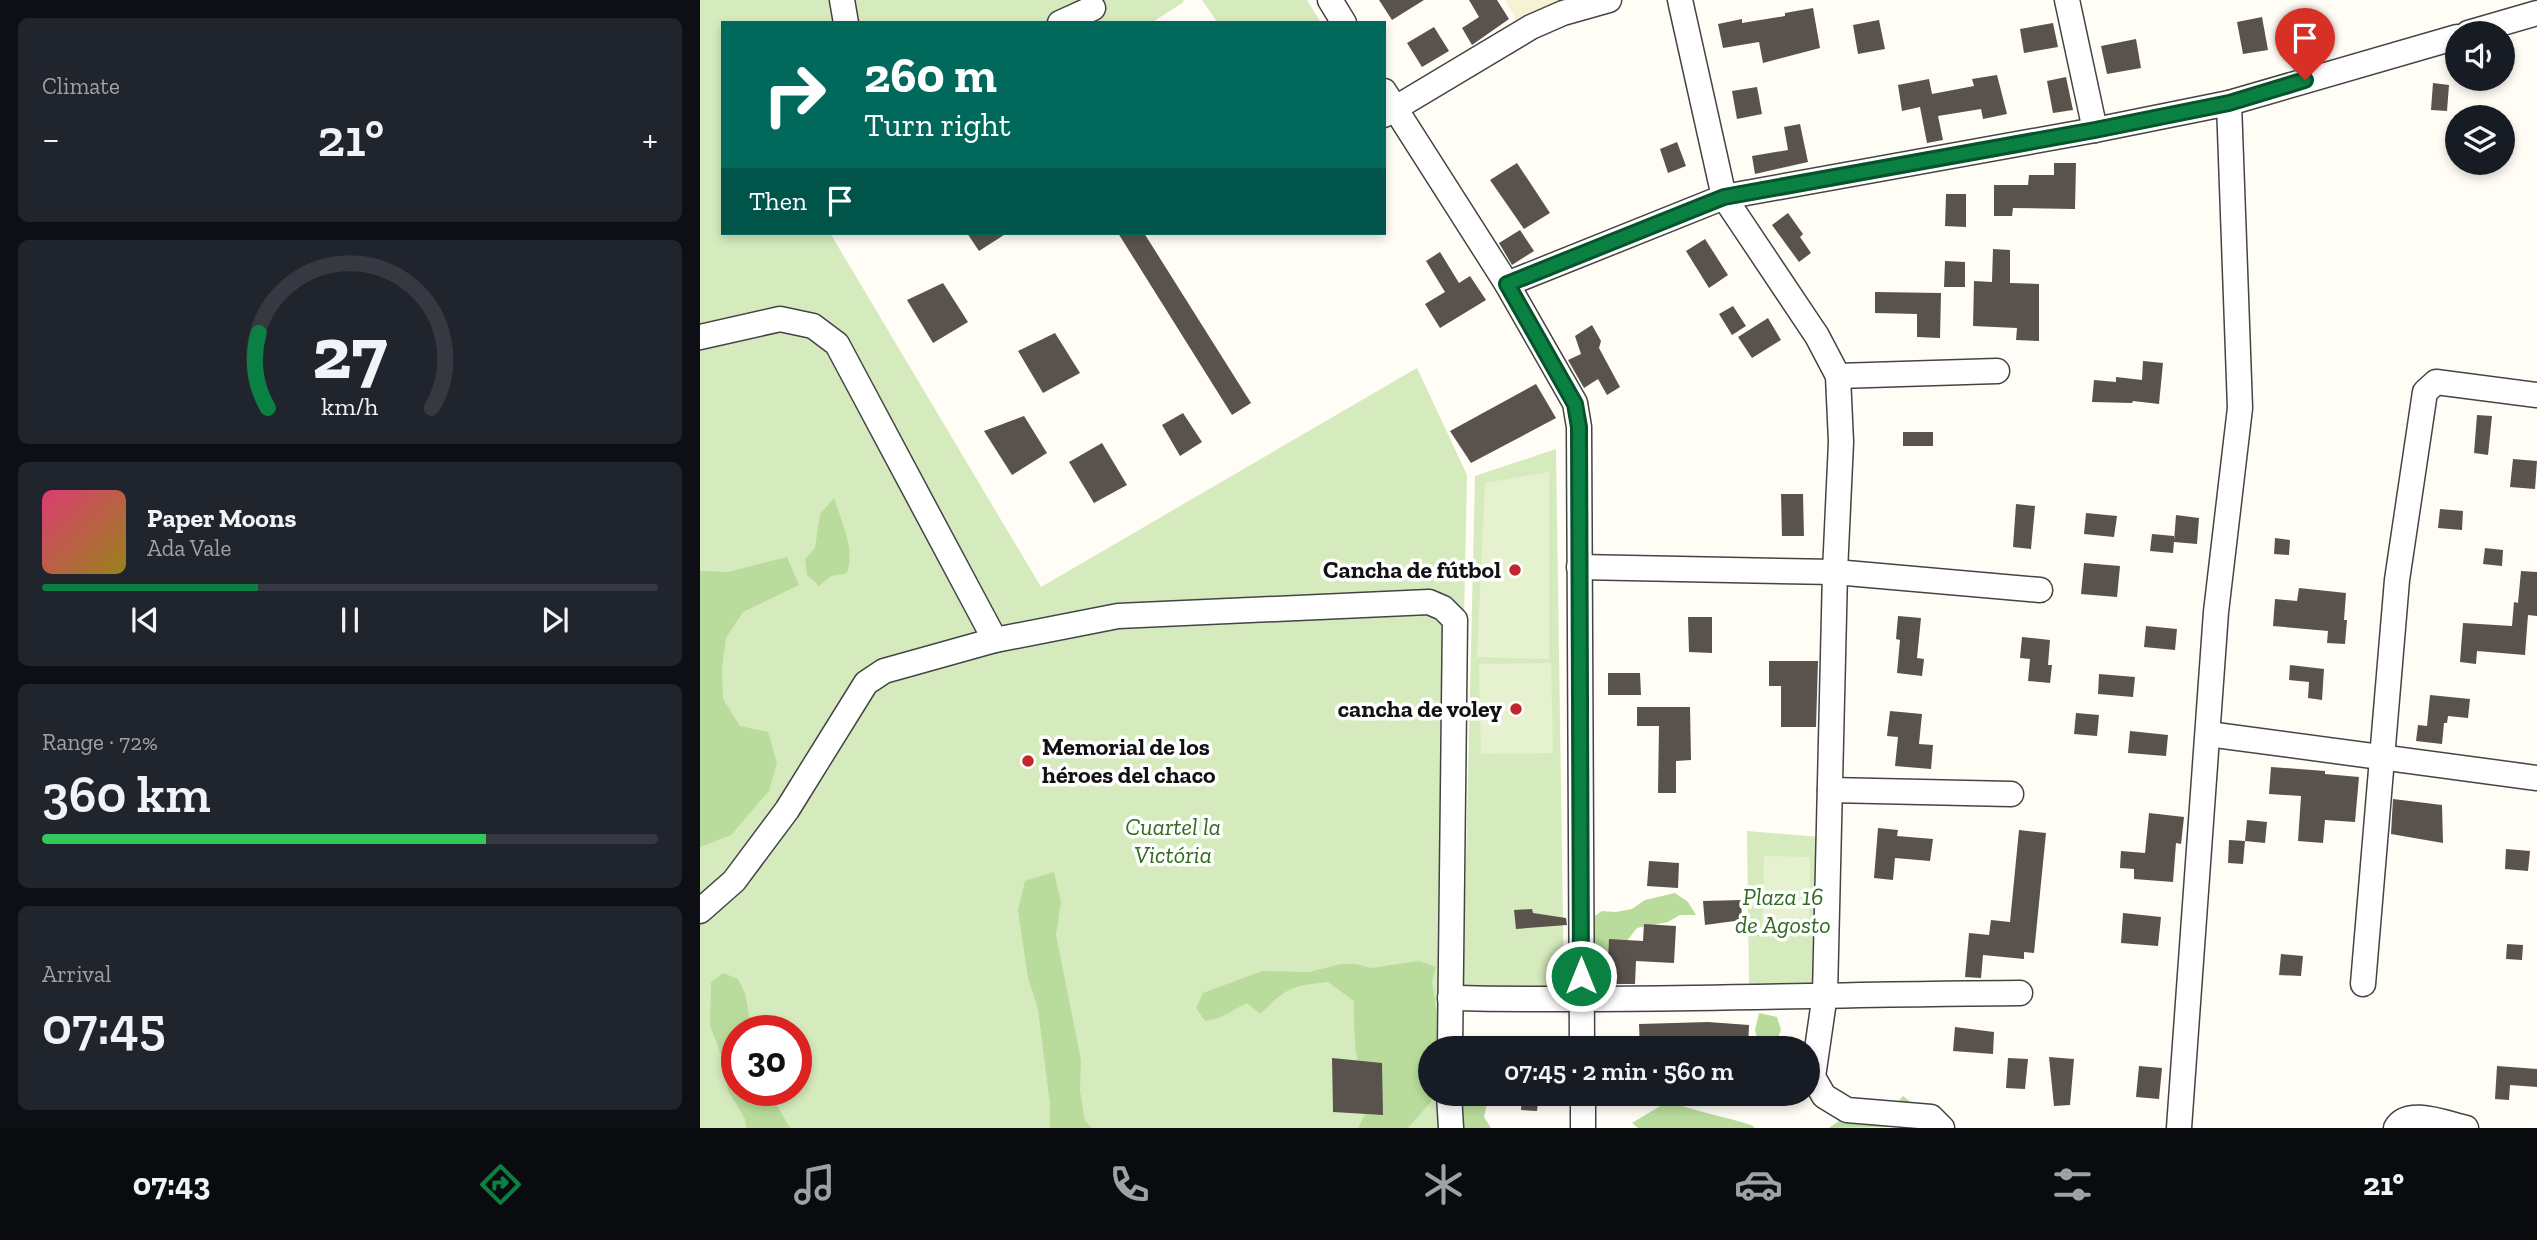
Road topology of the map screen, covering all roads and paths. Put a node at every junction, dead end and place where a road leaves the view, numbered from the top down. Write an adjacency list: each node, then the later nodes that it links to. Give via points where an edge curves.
1 (842, 0): 8 (street)
2 (1330, 0): 10 (street)
3 (1609, 0): 14 (street, via 1531,27)
4 (1680, 0): 16 (street)
5 (2067, 0): 15 (street)
6 (1093, 8): 9 (street)
7 (2537, 13): 11 (street)
8 (846, 21)
9 (1064, 21)
10 (1343, 21)
11 (2509, 21)
12 (2445, 40): 13 (street)
13 (2229, 103): 15 (street); 26 (street, via 2240,408 2216,612)
14 (1388, 105): 17 (street)
15 (2095, 130): 16 (street)
16 (1724, 197): 17 (street); 20 (street, via 1817,336)
17 (1507, 284): 22 (street, via 1575,404)
18 (700, 337): 25 (street, via 780,319 813,326 837,344)
19 (1997, 372): 20 (street)
20 (1838, 376): 23 (street, via 1841,442)
21 (2537, 395): 27 (street, via 2436,382 2425,392 2397,580)
22 (1579, 567): 23 (street); 36 (street)
23 (1835, 572): 24 (street); 29 (street)
24 (2040, 590)
25 (995, 640): 31 (street, via 884,671 866,683 787,810 734,881); 35 (street, via 1118,616 1429,602 1443,608 1455,620)
26 (2208, 734): 27 (street); 44 (street)
27 (2381, 757): 28 (street); 32 (street)
28 (2537, 778)
29 (1829, 790): 30 (street); 34 (street)
30 (2011, 794)
31 (700, 911)
32 (2363, 984)
33 (2020, 993): 34 (street)
34 (1825, 995): 36 (street); 43 (street, via 1812,1077 1824,1096 1847,1110 1931,1117)
35 (1450, 998): 36 (street); 37 (street)
36 (1582, 1001): 38 (street)
37 (1450, 1036)
38 (1582, 1036)
39 (1450, 1106): 41 (street)
40 (1583, 1106): 42 (street)
41 (1451, 1128)
42 (1583, 1128)
43 (1942, 1128)
44 (2179, 1128)
45 (2396, 1128): 46 (street, via 2412,1117)
46 (2466, 1128)

